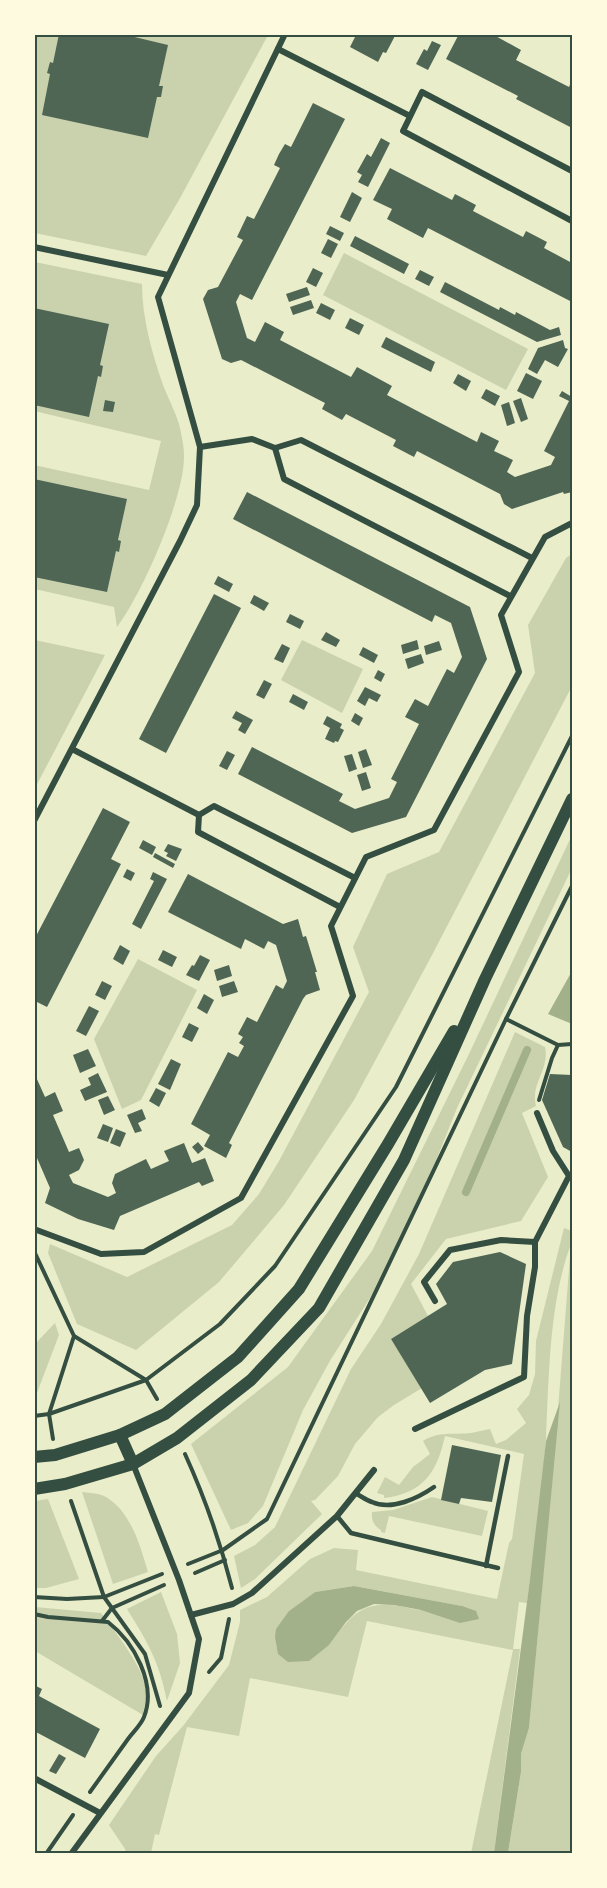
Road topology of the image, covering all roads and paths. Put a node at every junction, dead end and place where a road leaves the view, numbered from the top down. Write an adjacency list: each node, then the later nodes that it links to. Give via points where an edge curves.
1 (285, 34): 2 (street)
2 (278, 49): 3 (street); 7 (street)
3 (410, 116): 4 (street, via 422,92); 5 (street, via 403,131)
4 (573, 171)
5 (573, 221)
6 (34, 247): 7 (street)
7 (168, 275): 8 (street, via 158,297)
8 (200, 447): 9 (street, via 252,439); 14 (street, via 197,505)
9 (275, 448): 11 (street, via 301,440); 12 (street, via 284,479)
10 (573, 523): 11 (street, via 545,537)
11 (532, 558): 12 (street)
12 (510, 596): 18 (street, via 501,615 519,672 434,830 366,856)
13 (573, 736): 32 (path, via 396,1087 275,1266 220,1324)
14 (72, 749): 16 (street); 17 (street)
15 (573, 799): 21 (main road)
16 (199, 815): 18 (street, via 214,806); 20 (street, via 198,832)
17 (34, 821)
18 (355, 878): 20 (street)
19 (573, 885): 22 (path)
20 (340, 907): 27 (street, via 331,926 353,996 241,1198 144,1252 101,1254)
21 (484, 979): 34 (main road, via 298,1289 238,1357); 38 (main road, via 404,1160 319,1308 250,1380)
22 (506, 1019): 24 (path); 49 (path, via 267,1519)
23 (573, 1044): 24 (path)
24 (558, 1045): 25 (path, via 539,1100 542,1107)
25 (537, 1113): 26 (street, via 553,1151)
26 (571, 1175): 28 (street)
27 (34, 1229)
28 (535, 1242): 30 (street, via 501,1240 450,1250 424,1282); 36 (street, via 524,1377)
29 (34, 1251): 31 (path)
30 (435, 1301)
31 (74, 1336): 32 (path); 33 (path)
32 (146, 1380): 33 (path); 34 (path)
33 (49, 1414): 35 (path); 39 (path)
34 (165, 1414): 37 (main road)
35 (34, 1416)
36 (415, 1429)
37 (120, 1435): 39 (main road); 42 (main road)
38 (177, 1438): 42 (main road); 49 (path)
39 (55, 1455): 41 (main road)
40 (508, 1456): 51 (lane)
41 (34, 1457)
42 (133, 1464): 44 (main road); 60 (street)
43 (374, 1470): 47 (street)
44 (65, 1484): 46 (main road); 56 (path)
45 (434, 1486): 47 (lane, via 399,1504 373,1503)
46 (34, 1489)
47 (355, 1492): 48 (street)
48 (336, 1516): 51 (lane, via 351,1533); 57 (street, via 252,1593)
49 (223, 1550): 50 (path)
50 (225, 1560): 53 (path); 57 (path, via 233,1590)
51 (486, 1566): 52 (lane)
52 (498, 1568)
53 (195, 1573)
54 (168, 1584): 58 (path)
55 (34, 1597): 56 (path)
56 (104, 1597): 58 (path)
57 (232, 1604): 60 (street); 62 (path, via 221,1658)
58 (112, 1608): 61 (path); 63 (path, via 146,1654)
59 (34, 1614): 61 (path)
60 (191, 1615): 62 (street, via 200,1639)
61 (102, 1621): 65 (path, via 115,1627 135,1654 146,1681 147,1705 144,1718)
62 (189, 1693): 63 (street)
63 (165, 1728): 66 (street)
64 (34, 1778): 65 (street)
65 (81, 1804): 66 (street); 67 (path)
66 (100, 1813): 68 (street)
67 (46, 1854)
68 (71, 1854)

